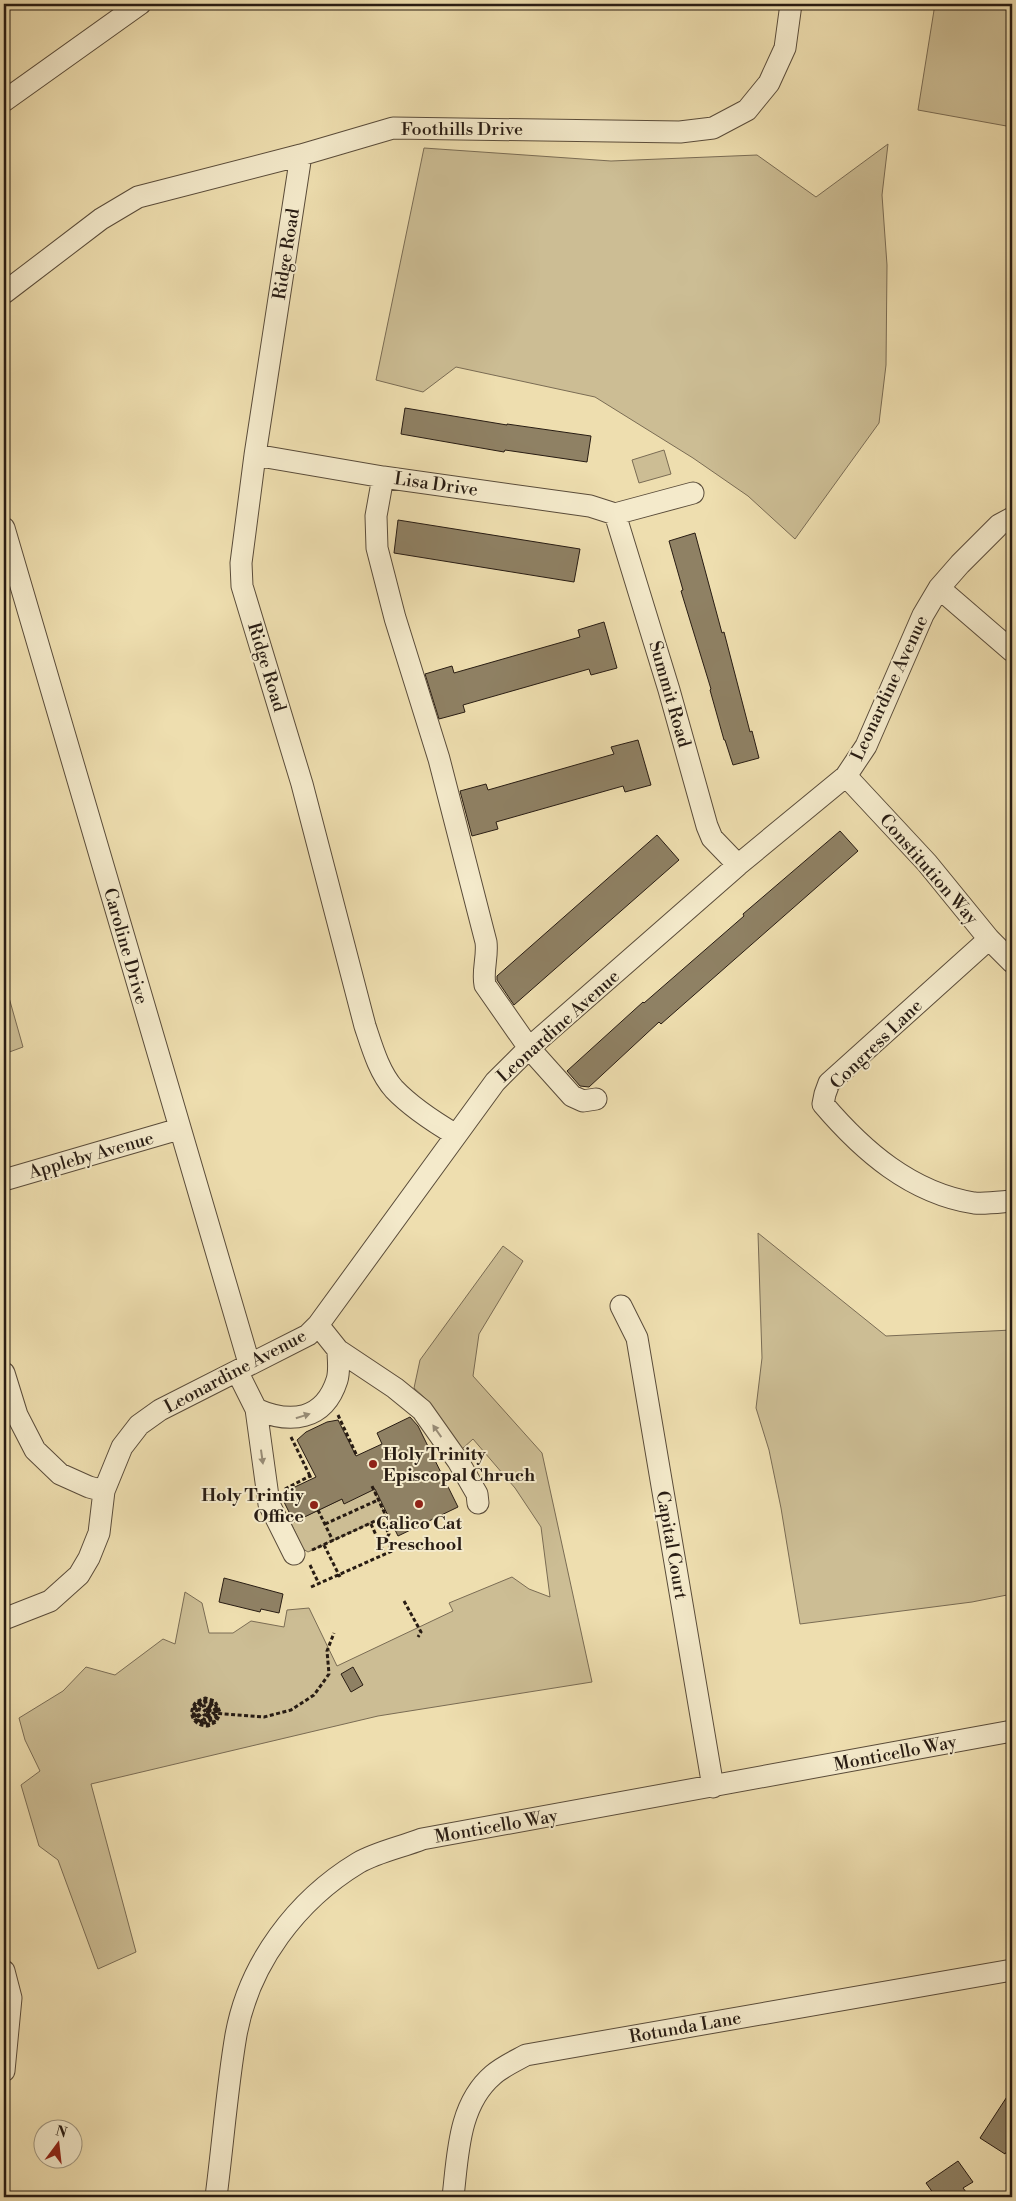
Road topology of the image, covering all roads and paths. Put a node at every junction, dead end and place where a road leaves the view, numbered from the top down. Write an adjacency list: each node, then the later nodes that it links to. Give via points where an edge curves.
1 (140, 4): 3 (street)
2 (791, 4): 4 (street, Foothills Drive, via 785,48 769,83 747,110 713,128 680,132 393,128)
3 (4, 101)
4 (301, 155): 5 (street, Foothills Drive, via 138,197 101,219); 6 (street, Ridge Road)
5 (4, 293)
6 (255, 455): 7 (street, Lisa Drive); 21 (street, Ridge Road, via 241,563 242,586 302,784 365,1026 377,1060 393,1088 424,1115)
7 (383, 477): 9 (street, Lisa Drive, via 590,506); 18 (street, via 376,516 377,548 439,759 486,942 488,953 483,978)
8 (693, 493): 9 (street)
9 (615, 514): 15 (street, Summit Road, via 670,690 707,826 712,838)
10 (1012, 518): 12 (street, Leonardine Avenue, via 999,525)
11 (4, 528): 20 (street, Caroline Drive)
12 (939, 588): 13 (street); 14 (street, Leonardine Avenue, via 922,615 866,746)
13 (1012, 651)
14 (846, 776): 15 (street, Leonardine Avenue); 16 (street, Constitution Way, via 927,863)
15 (738, 865): 18 (street, Leonardine Avenue)
16 (990, 939): 17 (street, Constitution Way); 23 (street, Congress Lane, via 829,1083 824,1104 888,1168 931,1191 975,1203)
17 (1012, 962)
18 (529, 1048): 19 (street, via 572,1096 583,1101); 21 (street, Leonardine Avenue, via 495,1082)
19 (596, 1099)
20 (179, 1129): 22 (street, Appleby Avenue); 27 (street, Caroline Drive)
21 (456, 1136): 25 (street, Leonardine Avenue)
22 (4, 1180)
23 (1012, 1201)
24 (621, 1306): 54 (street, Capital Court, via 637,1338)
25 (318, 1325): 26 (street); 27 (street, Leonardine Avenue, via 308,1336)
26 (338, 1350): 29 (street, via 337,1380); 37 (street, one-way to 26, via 477,1494 458,1461 422,1410)
27 (243, 1367): 30 (street, Caroline Drive); 35 (street, Leonardine Avenue, via 160,1410 139,1425 122,1447)
28 (4, 1373): 35 (street, via 17,1415 35,1450 60,1474)
29 (329, 1397): 31 (street, one-way to 29, via 302,1417); 32 (path)
30 (256, 1409): 31 (street); 44 (street, Caroline Drive, one-way to 44, via 269,1504)
31 (282, 1418): 33 (path, via 311,1478)
32 (357, 1456)
33 (303, 1480)
34 (371, 1484): 36 (path)
35 (104, 1491): 49 (street, Leonardine Avenue, via 99,1533 79,1575 50,1601)
36 (378, 1500): 39 (path, via 386,1516); 40 (path)
37 (478, 1503)
38 (318, 1510): 40 (path)
39 (381, 1518): 41 (path); 43 (path, via 389,1534 386,1539 392,1551)
40 (325, 1524): 42 (path)
41 (371, 1524): 42 (path); 43 (path)
42 (333, 1541): 45 (path, via 324,1545)
43 (386, 1555): 45 (path)
44 (301, 1558): 46 (path)
45 (339, 1576): 46 (path)
46 (319, 1584): 47 (path)
47 (311, 1587)
48 (404, 1601): 51 (path, via 421,1632)
49 (4, 1619)
50 (334, 1633): 52 (path, via 327,1651 329,1674 314,1695 291,1710 264,1716 213,1713 205,1720 198,1714 200,1707 208,1705 215,1710 208,1702 218,1710 211,1701 203,1700 196,1704 193,1710 198,1704 206,1702 199,1706 196,1711 203,1723 193,1712 195,1720 206,1725 214,1722 217,1717 205,1722 212,1719 214,1715 219,1716 212,1725 204,1726 193,1719 192,1710 196,1702 200,1699 210,1699 220,1709 220,1712 211,1711 207,1706 209,1711)
51 (418, 1637)
52 (203, 1712)
53 (1012, 1731): 54 (street, Monticello Way)
54 (713, 1787): 58 (street, Monticello Way, via 422,1839 360,1863 324,1888 294,1916 266,1953 248,1993 236,2033)
55 (1012, 1970): 59 (street, Rotunda Lane, via 526,2055 493,2075 474,2096 461,2131)
56 (4, 1971): 57 (street, via 11,1998)
57 (4, 2071)
58 (216, 2197)
59 (454, 2197)

